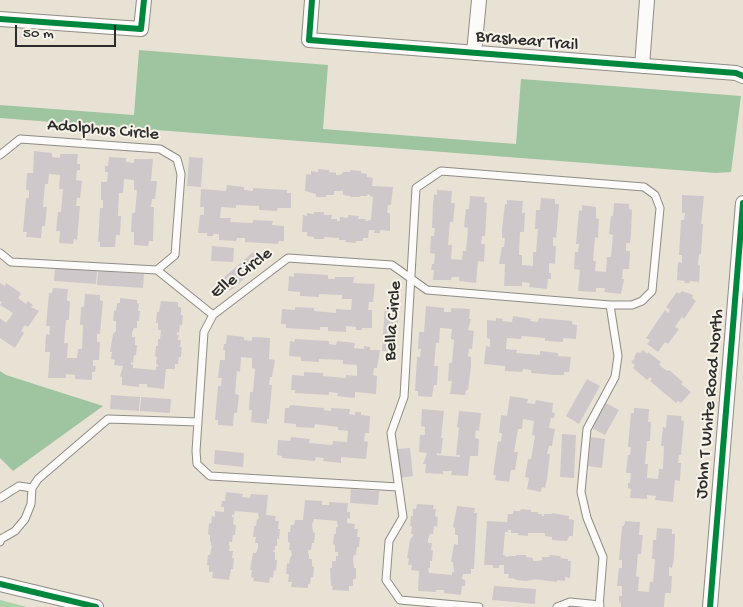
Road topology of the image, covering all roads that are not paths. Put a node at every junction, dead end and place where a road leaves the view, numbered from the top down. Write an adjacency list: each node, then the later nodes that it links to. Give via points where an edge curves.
1 (144, 0): 5 (street, via 141,28)
2 (312, 0): 6 (street, Brashear Trail, via 309,40)
3 (479, 0): 6 (street)
4 (648, 0): 7 (street)
5 (0, 19)
6 (474, 53): 7 (street, Brashear Trail)
7 (642, 66): 8 (street, Brashear Trail)
8 (743, 76)
9 (0, 155): 13 (lane, Adolphus Circle, via 20,139 160,149 177,159 181,174 175,255)
10 (644, 187): 15 (lane, Bella Circle, via 441,171 416,188); 16 (lane, Elle Circle, via 654,195 660,208 652,291 632,305)
11 (743, 203): 14 (street, John T White Road North)
12 (0, 253): 13 (lane, via 11,262)
13 (157, 270): 17 (lane)
14 (740, 275): 28 (street, John T White Road North)
15 (411, 278): 16 (lane, Elle Circle, via 427,290); 17 (lane, Elle Circle, via 392,265 288,258); 19 (lane, Bella Circle, via 404,397 392,433)
16 (610, 305): 24 (lane, via 618,356 616,377 587,429 581,492 587,518 603,558)
17 (213, 315): 18 (lane, Elle Circle, via 204,332)
18 (198, 422): 19 (lane, Elle Circle, via 197,464 210,476); 20 (lane, via 108,419 38,479)
19 (398, 487): 26 (lane, Bella Circle, via 403,517 389,541 386,580 400,600)
20 (32, 488): 21 (lane, via 19,486); 22 (lane, via 31,504 25,519 15,531)
21 (0, 498)
22 (0, 539)
23 (0, 584): 25 (street)
24 (599, 606): 27 (lane, via 570,602)
25 (96, 607)
26 (479, 607)
27 (557, 607)
28 (710, 607)

